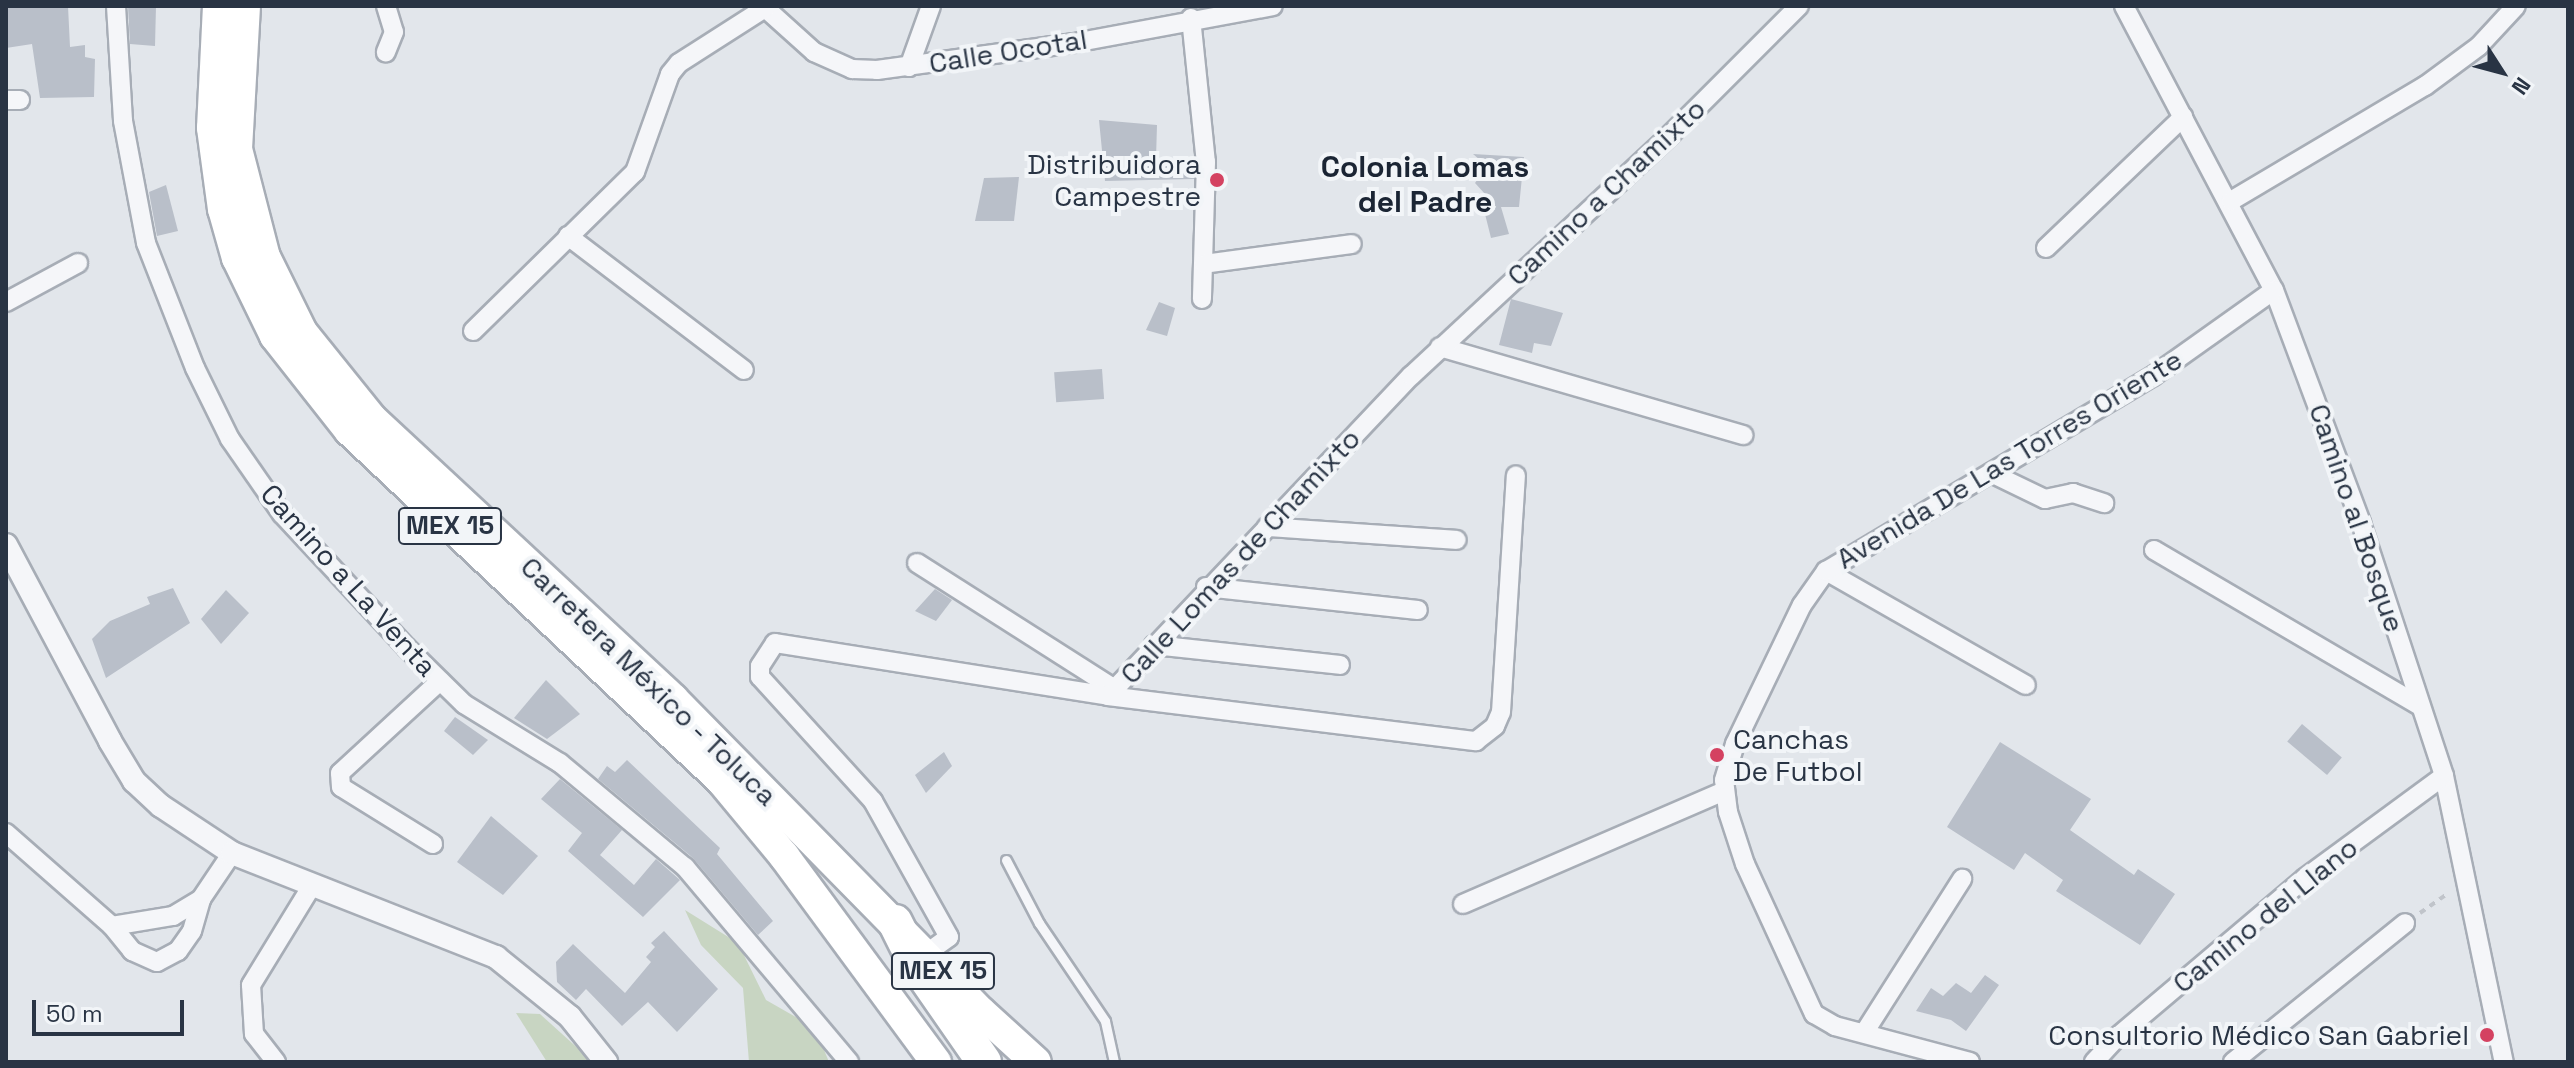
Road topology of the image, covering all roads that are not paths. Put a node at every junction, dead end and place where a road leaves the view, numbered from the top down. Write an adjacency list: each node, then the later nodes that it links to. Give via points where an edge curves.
1 (116, 6): 42 (street, Camino a La Venta, via 123,121 146,243 195,368 230,439 282,514)
2 (218, 6): 64 (main road, Carretera México - Toluca / MEX 15, via 212,128 223,209 237,258 275,336 349,430 721,780 784,856)
3 (245, 6): 56 (main road, Carretera México - Toluca / MEX 15, via 237,149 265,257 302,332 372,419 673,699)
4 (386, 6): 12 (street, via 394,32)
5 (931, 6): 13 (street)
6 (1273, 6): 11 (street, Calle Ocotal)
7 (1799, 6): 25 (street, Camino a Chamixto, via 1671,134)
8 (2124, 6): 14 (street, Camino al Bosque)
9 (2516, 6): 15 (street, via 2479,46 2425,86)
10 (764, 7): 13 (street, Calle Ocotal, via 798,41 832,62 852,69); 16 (street, via 679,63 670,74 635,172)
11 (1191, 18): 13 (street, Calle Ocotal, via 1074,43); 20 (street, via 1206,162)
12 (386, 52)
13 (909, 67)
14 (2183, 117): 15 (street, Camino al Bosque); 18 (street)
15 (2231, 201): 21 (street, Camino al Bosque)
16 (568, 236): 24 (street); 26 (street)
17 (1352, 244): 20 (street)
18 (2046, 248)
19 (78, 263): 23 (street)
20 (1204, 264): 22 (street)
21 (2274, 290): 29 (street, Avenida De Las Torres Oriente, via 2153,376); 45 (street, Camino al Bosque, via 2361,523)
22 (1202, 299)
23 (6, 302)
24 (473, 331)
25 (1440, 347): 27 (street, Camino a Chamixto); 28 (street)
26 (744, 370)
27 (1411, 376): 32 (street, Calle Lomas de Chamixto)
28 (1743, 435)
29 (1991, 473): 31 (street, via 2038,497 2073,493); 37 (street, Avenida De Las Torres Oriente)
30 (1516, 475): 44 (street, via 1501,712 1495,726 1476,741)
31 (2104, 503)
32 (1267, 527): 33 (street); 38 (street, Calle Lomas de Chamixto)
33 (1457, 540)
34 (6, 545): 50 (street, via 134,781 161,806)
35 (2154, 550): 45 (street)
36 (917, 563): 44 (street)
37 (1826, 571): 43 (street); 47 (street, Avenida De Las Torres Oriente, via 1802,605 1741,731)
38 (1206, 587): 39 (street); 40 (street, Calle Lomas de Chamixto)
39 (1418, 610)
40 (1154, 645): 41 (street); 44 (street, Calle Lomas de Chamixto)
41 (1340, 665)
42 (440, 681): 49 (street, via 340,773 341,787); 63 (street, Camino a La Venta, via 490,722 560,763 685,867)
43 (2026, 685)
44 (1112, 693): 59 (street, Calle Lomas de Chamixto, via 783,641 765,656 760,677 873,801 949,937)
45 (2420, 706): 46 (street, Camino al Bosque)
46 (2444, 776): 69 (street, Camino del Llano, via 2305,878); 71 (street, Camino al Bosque)
47 (1724, 791): 55 (street); 60 (street, via 1745,864 1806,1003 1823,1021)
48 (6, 833): 58 (street)
49 (433, 844)
50 (232, 853): 53 (street); 54 (street)
51 (1006, 860): 67 (lane, via 1039,923 1105,1021)
52 (1962, 879): 60 (street)
53 (311, 887): 61 (street, via 251,985 254,1034); 62 (street, via 433,928 496,957 570,1017)
54 (201, 899): 58 (street, via 173,916); 58 (street, via 192,931 178,951 157,962 132,951)
55 (1463, 904)
56 (895, 922): 59 (main road, Carretera México - Toluca / MEX 15); 65 (highway, via 916,964)
57 (2405, 923): 70 (street)
58 (112, 926)
59 (927, 953): 66 (main road, Carretera México - Toluca / MEX 15)
60 (1864, 1033): 68 (street)
61 (276, 1062)
62 (606, 1062)
63 (849, 1062)
64 (936, 1062)
65 (984, 1062)
66 (1036, 1062)
67 (1114, 1062)
68 (1970, 1062)
69 (2094, 1062)
70 (2233, 1062)
71 (2504, 1062)

